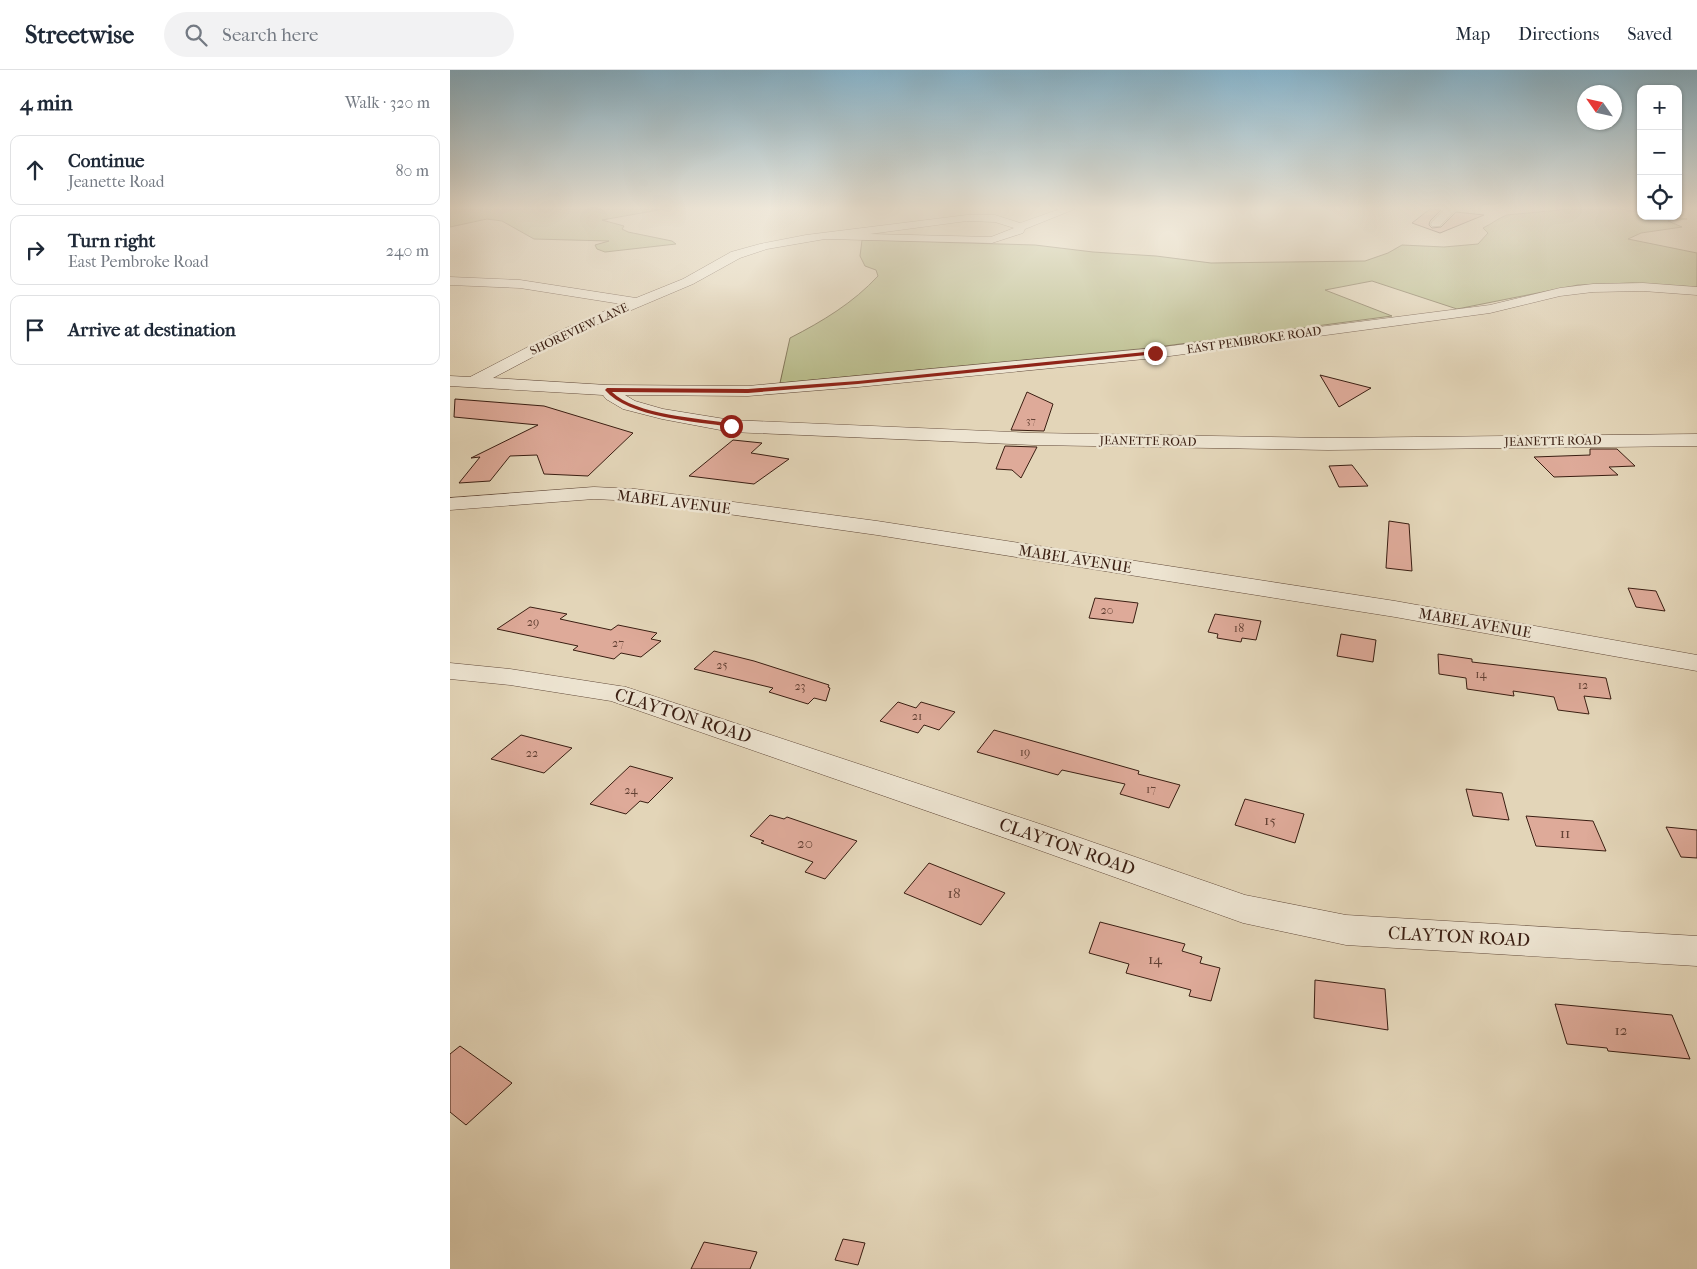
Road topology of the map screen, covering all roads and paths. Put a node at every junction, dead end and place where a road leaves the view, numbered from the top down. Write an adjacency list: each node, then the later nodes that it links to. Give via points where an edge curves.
1 (718, 265): 4 (street, SHOREVIEW LANE)
2 (450, 281): 4 (street, via 514,283)
3 (1697, 290): 7 (street, EAST PEMBROKE ROAD, via 1593,288 1560,292 1490,309 1155,353 858,382 748,391)
4 (637, 302): 6 (street, SHOREVIEW LANE, via 553,339)
5 (450, 381): 6 (street, EAST PEMBROKE ROAD)
6 (474, 382): 7 (street, EAST PEMBROKE ROAD)
7 (607, 390): 8 (street, JEANETTE ROAD, via 629,405 731,426 1034,439 1328,444)
8 (1697, 440)
9 (450, 504): 10 (street, MABEL AVENUE, via 594,493 635,495 877,528 1395,609)
10 (1697, 663)
11 (450, 671): 12 (street, CLAYTON ROAD, via 616,693 1243,909 1346,930)
12 (1697, 951)

